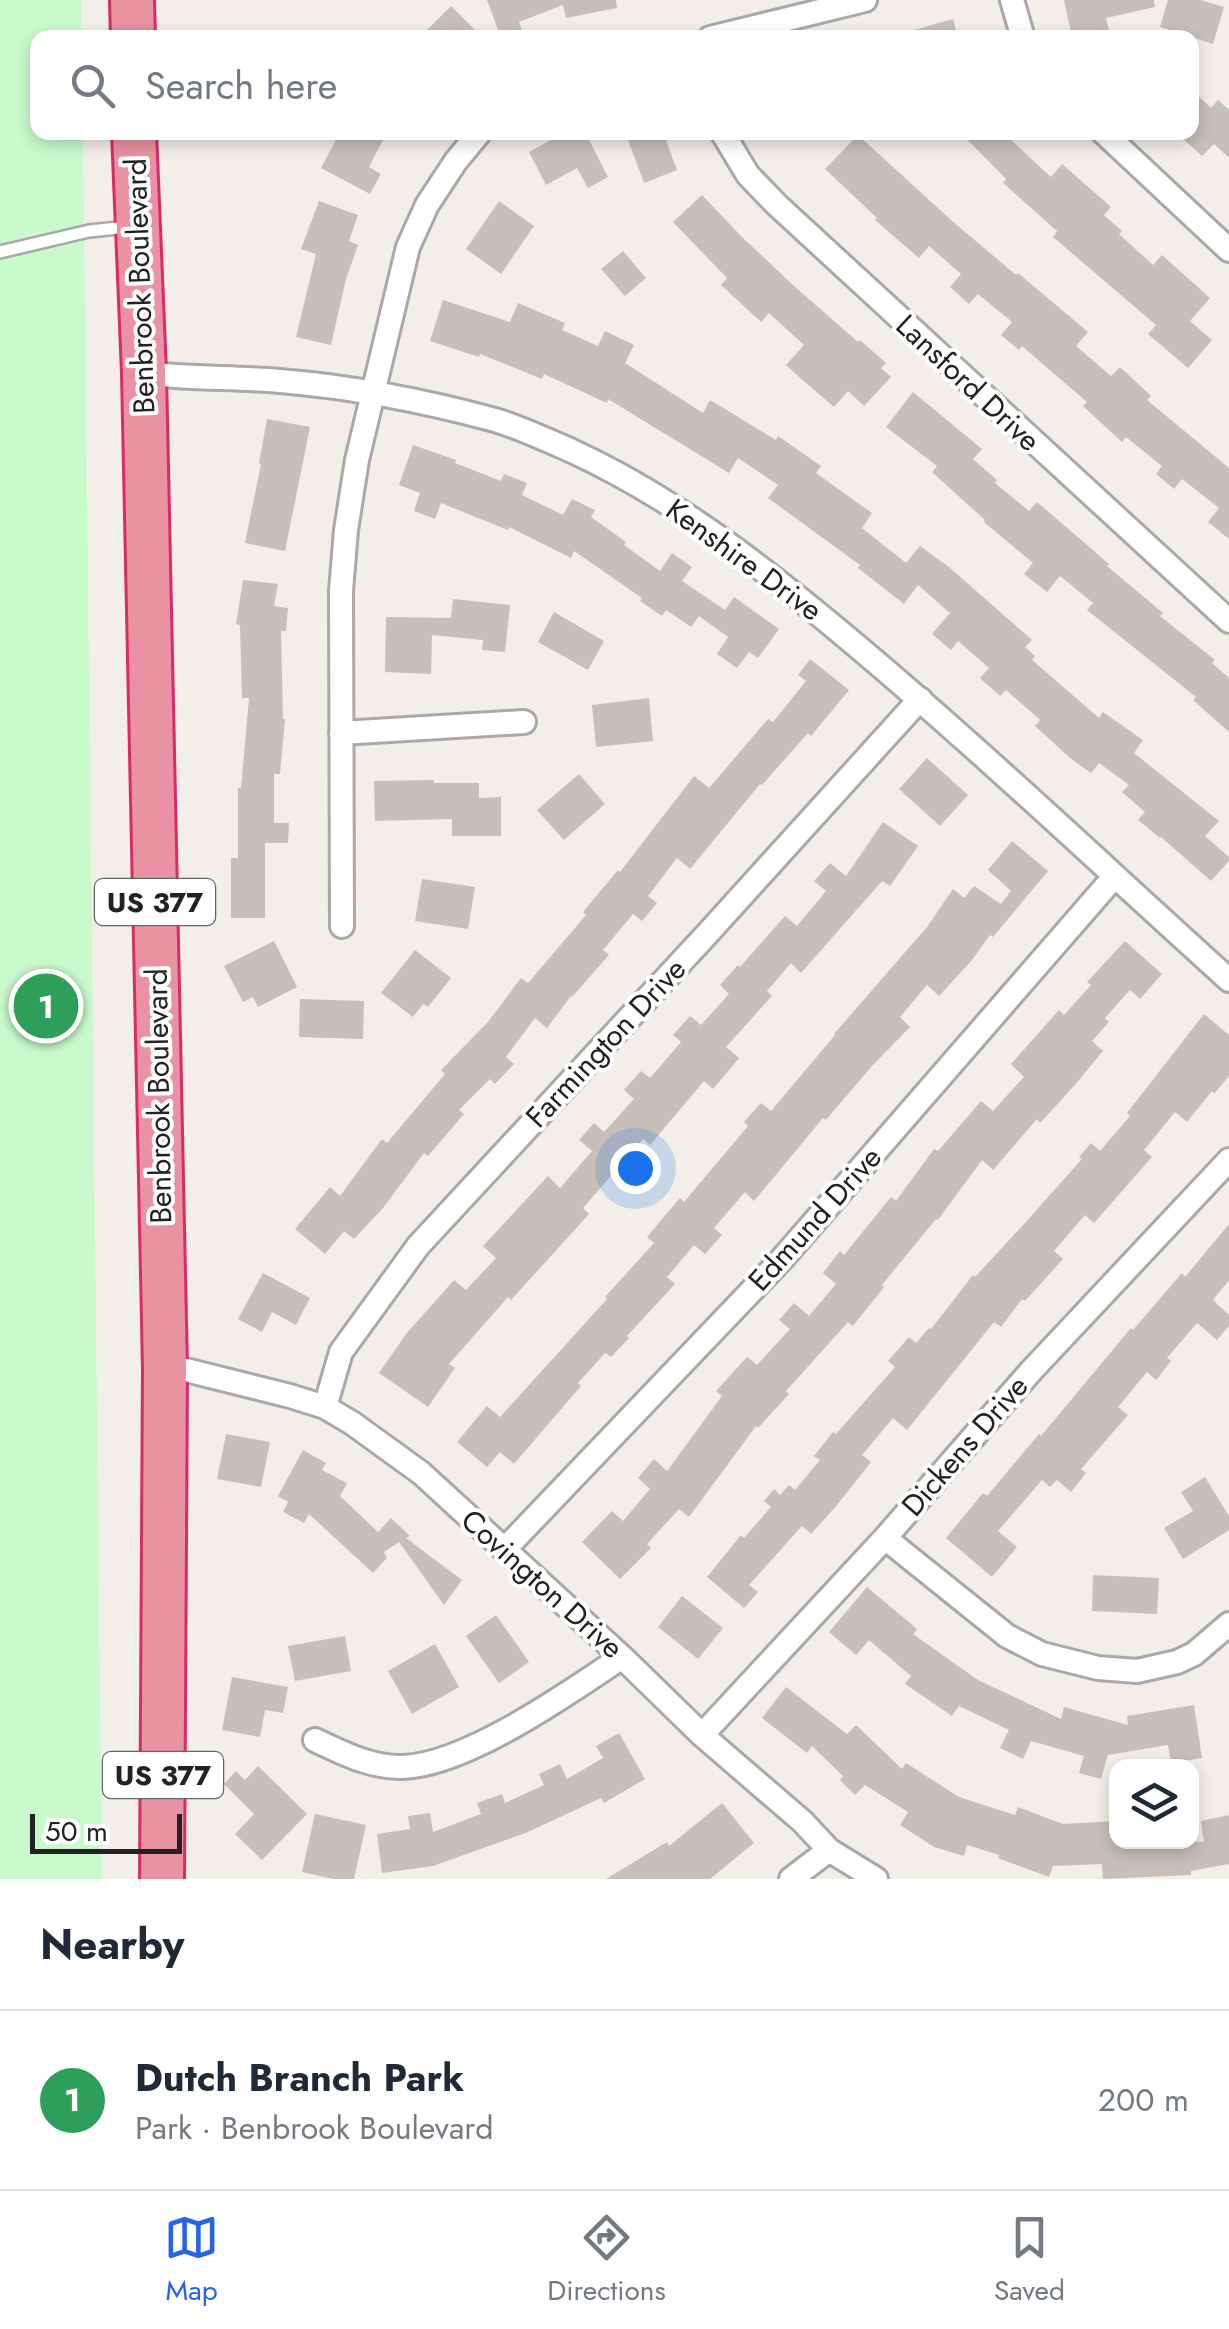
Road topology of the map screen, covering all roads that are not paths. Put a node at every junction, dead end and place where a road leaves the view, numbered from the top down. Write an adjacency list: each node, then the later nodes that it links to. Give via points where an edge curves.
1 (132, 0): 4 (highway)
2 (864, 0): 5 (street)
3 (1012, 0): 6 (street)
4 (133, 30)
5 (742, 30)
6 (1021, 30)
7 (134, 140): 11 (highway, Benbrook Boulevard / US 377)
8 (473, 140): 15 (street, via 408,247)
9 (727, 140): 16 (street, Lansford Drive, via 777,205)
10 (1112, 140): 12 (street)
11 (138, 226): 13 (lane); 14 (highway, Benbrook Boulevard / US 377)
12 (1229, 250)
13 (0, 252)
14 (144, 373): 15 (street, Kenshire Drive); 24 (highway, Benbrook Boulevard / US 377)
15 (374, 392): 17 (street, Kenshire Drive, via 531,432 646,489 774,576); 19 (street, via 346,530)
16 (1229, 621)
17 (920, 699): 20 (street, Kenshire Drive); 25 (street, Farmington Drive, via 418,1246 341,1352)
18 (524, 722): 19 (street)
19 (341, 733): 21 (street)
20 (1114, 876): 22 (street, Kenshire Drive); 27 (street, Edmund Drive, via 782,1259)
21 (342, 926)
22 (1229, 980)
23 (1229, 1160): 26 (street, Dickens Drive)
24 (165, 1368): 25 (street, Covington Drive); 33 (highway, Benbrook Boulevard / US 377)
25 (324, 1407): 27 (street, Covington Drive, via 421,1473)
26 (884, 1538): 28 (street, via 1007,1636 1042,1654 1098,1668 1176,1662); 30 (street, Dickens Drive)
27 (504, 1550): 29 (street, Covington Drive)
28 (1229, 1624)
29 (622, 1658): 30 (street, Covington Drive); 31 (street, via 495,1736 420,1765 376,1764)
30 (702, 1734): 32 (street, Covington Drive)
31 (315, 1740)
32 (829, 1850): 34 (street); 35 (street, Covington Drive)
33 (162, 1879)
34 (791, 1879)
35 (876, 1879)

